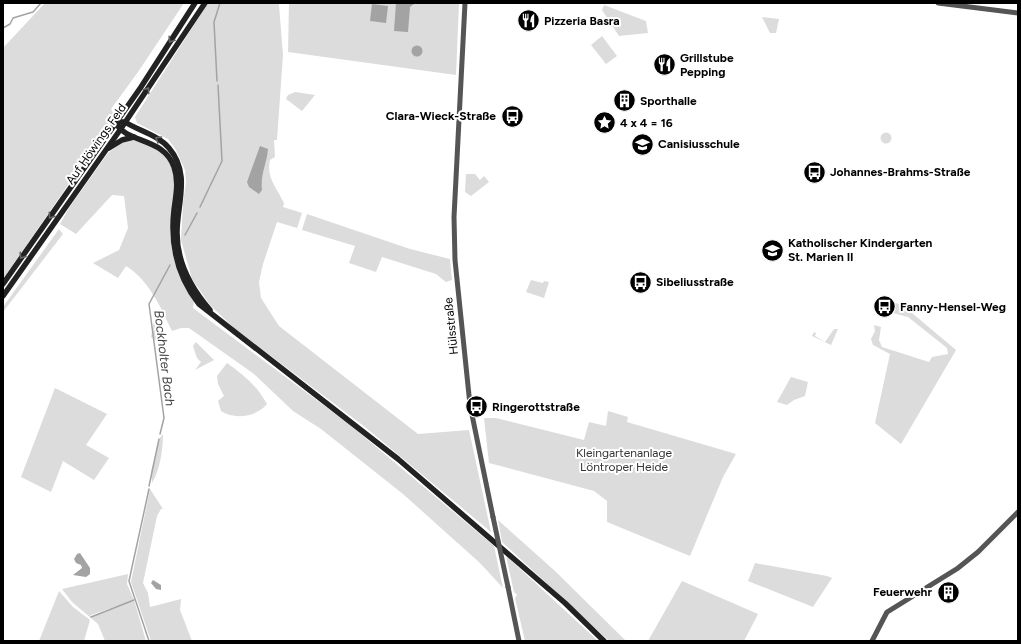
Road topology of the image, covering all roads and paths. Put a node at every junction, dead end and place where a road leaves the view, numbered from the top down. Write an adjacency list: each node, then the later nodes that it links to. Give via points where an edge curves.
1 (195, 3): 7 (main road, Auf Höwings Feld, one-way to 7)
2 (205, 3): 6 (main road, Auf Höwings Feld, one-way to 2)
3 (465, 3): 15 (street, Hülsstraße, bridge, via 454,217 455,260 470,405)
4 (938, 3): 5 (street)
5 (1018, 13)
6 (125, 122): 7 (main road); 8 (main road, Auf Höwings Feld); 13 (main road, one-way to 6, via 195,291 181,260 177,232 182,179 177,159 164,142)
7 (116, 123): 8 (main road); 11 (main road, Auf Höwings Feld, one-way to 11)
8 (120, 130): 9 (main road); 10 (main road, Auf Höwings Feld)
9 (135, 136): 10 (main road, via 122,140); 13 (main road, via 161,148 172,162 177,181 172,231 178,268 192,295)
10 (106, 150): 12 (main road, Auf Höwings Feld)
11 (3, 284)
12 (3, 296)
13 (222, 323): 16 (main road, via 398,459 559,598)
14 (1018, 512): 17 (street, via 958,568 887,612)
15 (519, 641)
16 (604, 641)
17 (872, 641)

